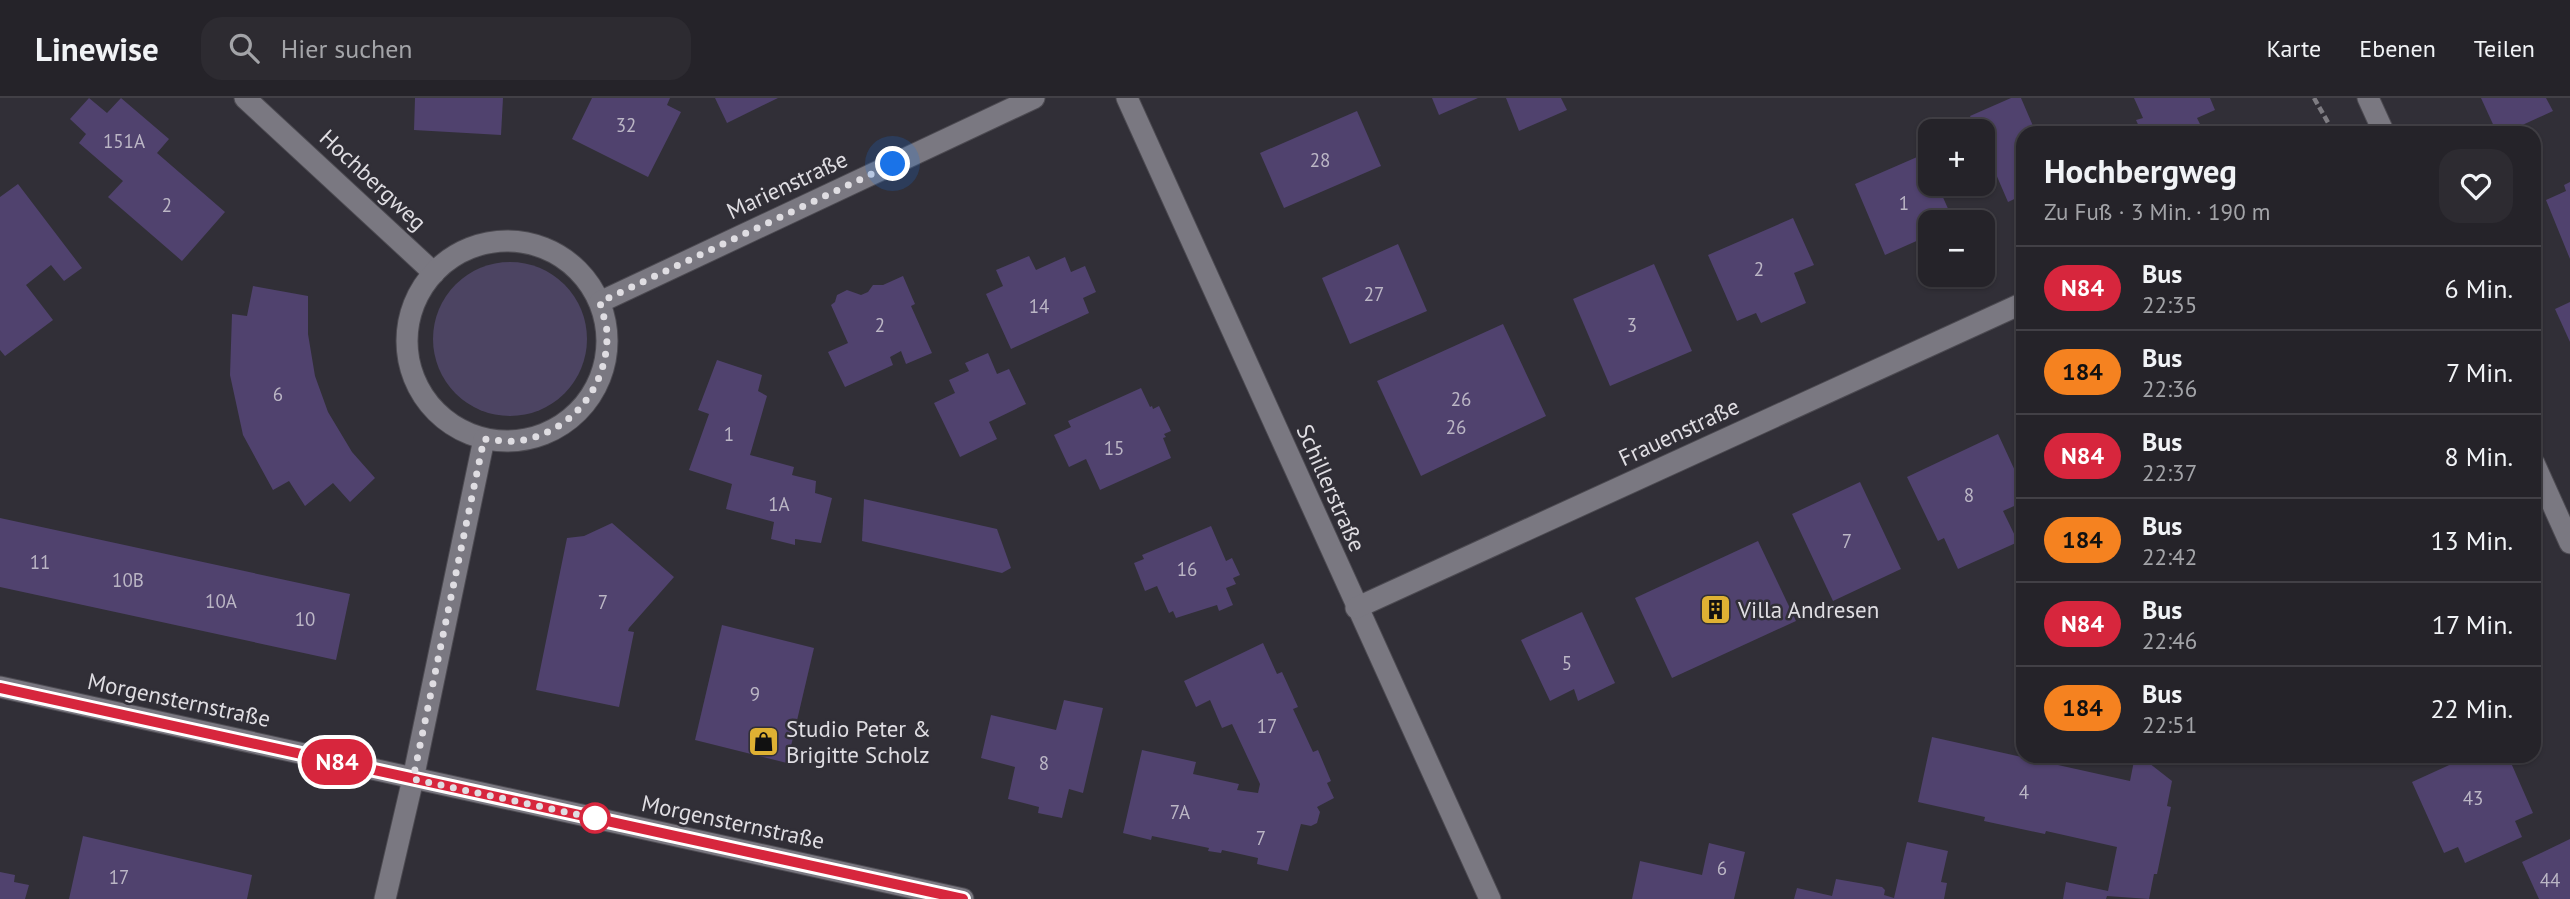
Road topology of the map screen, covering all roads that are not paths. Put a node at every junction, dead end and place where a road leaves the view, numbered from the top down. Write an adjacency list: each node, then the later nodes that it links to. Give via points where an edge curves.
1 (245, 98): 6 (street, Hochbergweg)
2 (1034, 98): 7 (street, Marienstraße)
3 (1127, 98): 12 (street, Schillerstraße)
4 (2368, 98): 5 (street)
5 (2381, 126)
6 (433, 273): 7 (street, via 451,257 478,244 508,240 563,257 585,277); 9 (street, via 412,305 406,339 411,373 427,403 453,426)
7 (600, 302): 9 (street, via 607,333 605,364 593,393 573,417 546,433 515,441)
8 (2016, 306): 12 (street, Frauenstraße)
9 (484, 439): 14 (street)
10 (2541, 479): 11 (street)
11 (2570, 543)
12 (1356, 608): 17 (street, Schillerstraße)
13 (0, 687): 14 (street, Morgensternstraße)
14 (413, 779): 15 (street, Morgensternstraße); 16 (street)
15 (958, 898)
16 (385, 899)
17 (1490, 899)

